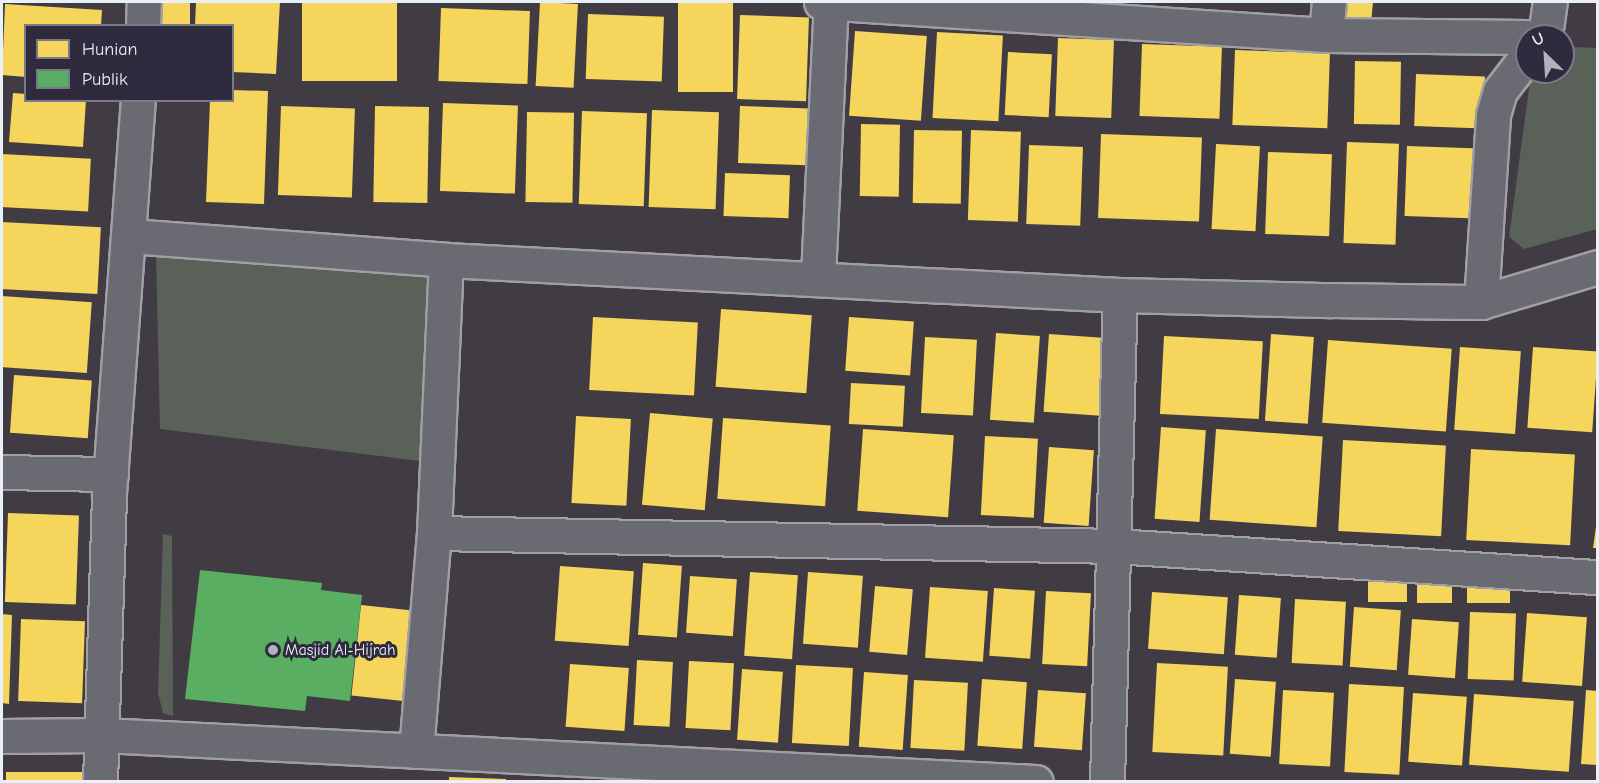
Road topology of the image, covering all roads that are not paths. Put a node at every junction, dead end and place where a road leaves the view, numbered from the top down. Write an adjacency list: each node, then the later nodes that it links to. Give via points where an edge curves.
1 (144, 2): 5 (street)
2 (826, 2): 7 (street); 14 (street)
3 (1329, 2): 7 (street)
4 (1550, 2): 6 (street)
5 (142, 24)
6 (1547, 24)
7 (1326, 35): 8 (street)
8 (1515, 37)
9 (1515, 72): 16 (street, via 1500,91 1493,115)
10 (138, 102): 11 (street)
11 (130, 236): 12 (street); 18 (street)
12 (446, 260): 14 (street); 19 (street)
13 (1598, 267): 16 (street)
14 (818, 276): 15 (street)
15 (1120, 295): 16 (street); 20 (street)
16 (1481, 302)
17 (2, 472): 18 (street)
18 (111, 474): 22 (street)
19 (434, 533): 20 (street); 24 (street)
20 (1115, 546): 21 (street); 28 (street)
21 (1598, 577)
22 (102, 735): 23 (street); 24 (street); 26 (street)
23 (2, 736)
24 (416, 751): 25 (street)
25 (856, 777): 27 (street)
26 (100, 782)
27 (1036, 782)
28 (1107, 782)

